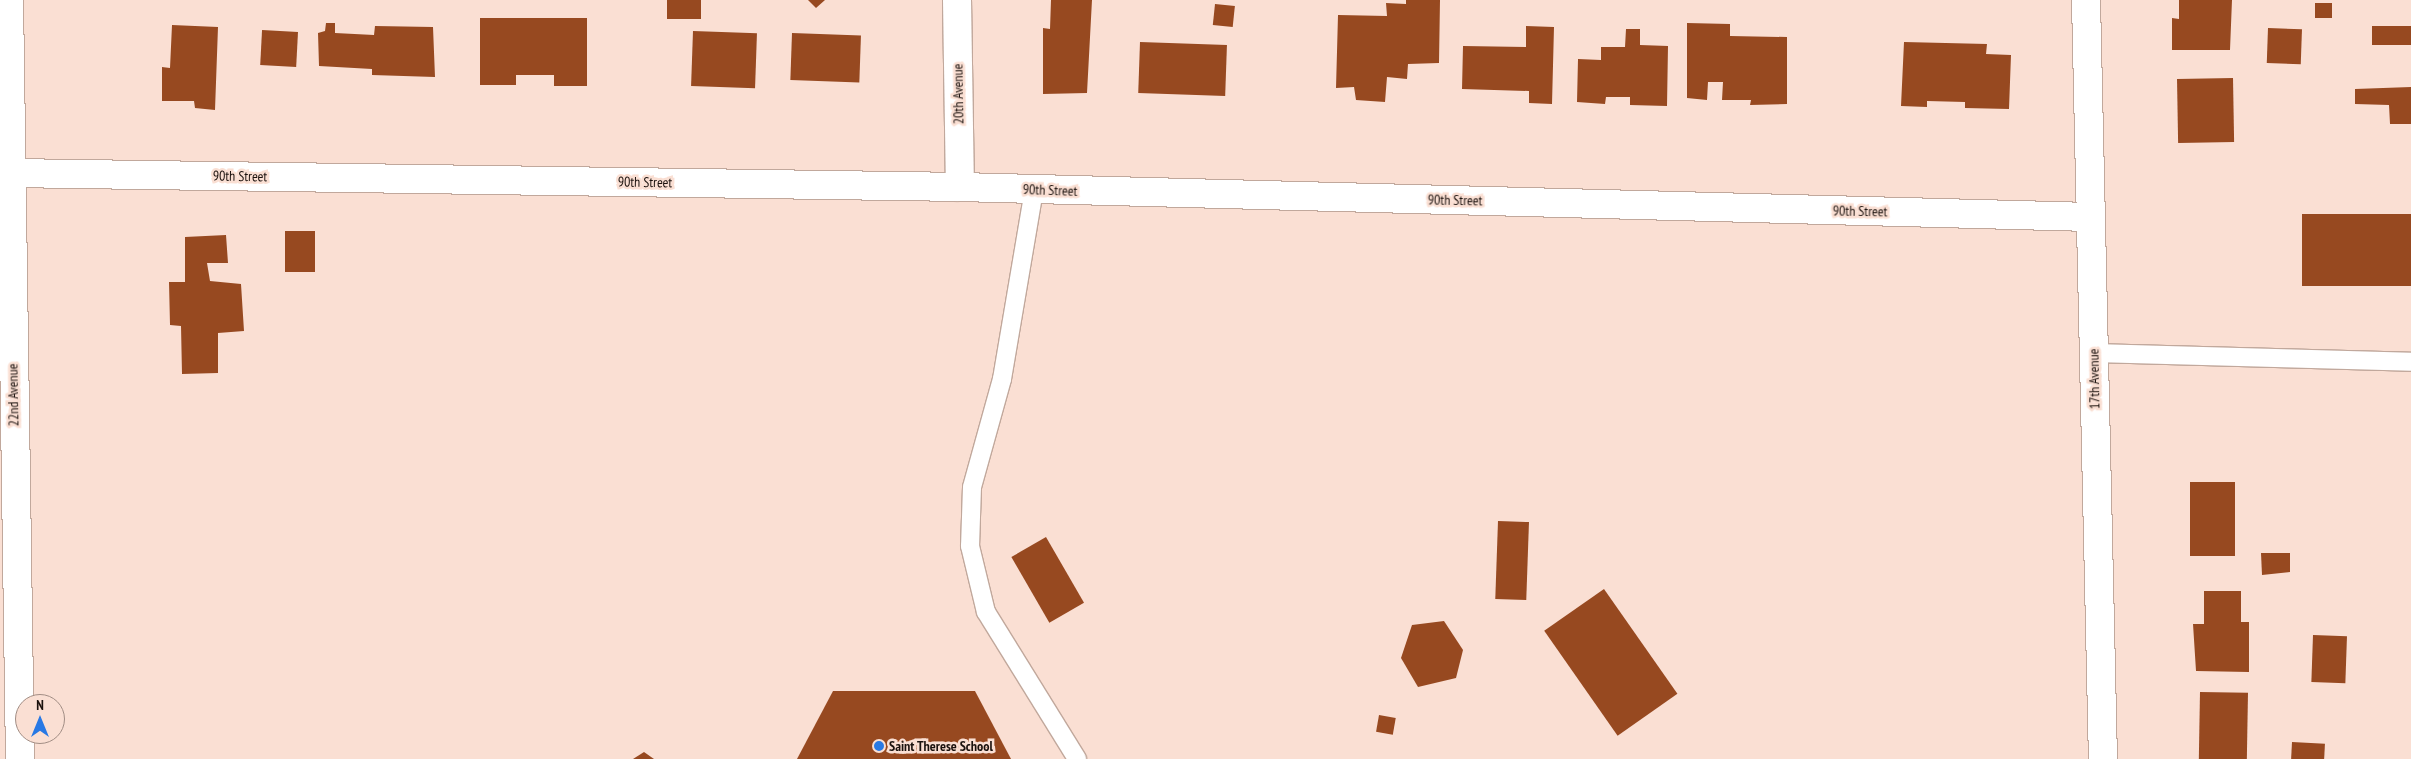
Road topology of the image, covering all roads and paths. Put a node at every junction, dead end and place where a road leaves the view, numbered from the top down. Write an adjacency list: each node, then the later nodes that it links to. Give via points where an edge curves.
1 (9, 0): 4 (street, 22nd Avenue)
2 (957, 0): 5 (street, 20th Avenue)
3 (2086, 0): 7 (street, 17th Avenue)
4 (10, 173): 5 (street, 90th Street); 10 (street, 22nd Avenue)
5 (960, 187): 6 (street, 90th Street)
6 (1034, 190): 7 (street, 90th Street); 11 (lane, via 1002,379 972,488 970,546 986,612)
7 (2091, 217): 8 (street, 17th Avenue)
8 (2094, 353): 9 (lane); 12 (street, 17th Avenue)
9 (2411, 362)
10 (20, 759)
11 (1077, 759)
12 (2103, 759)

